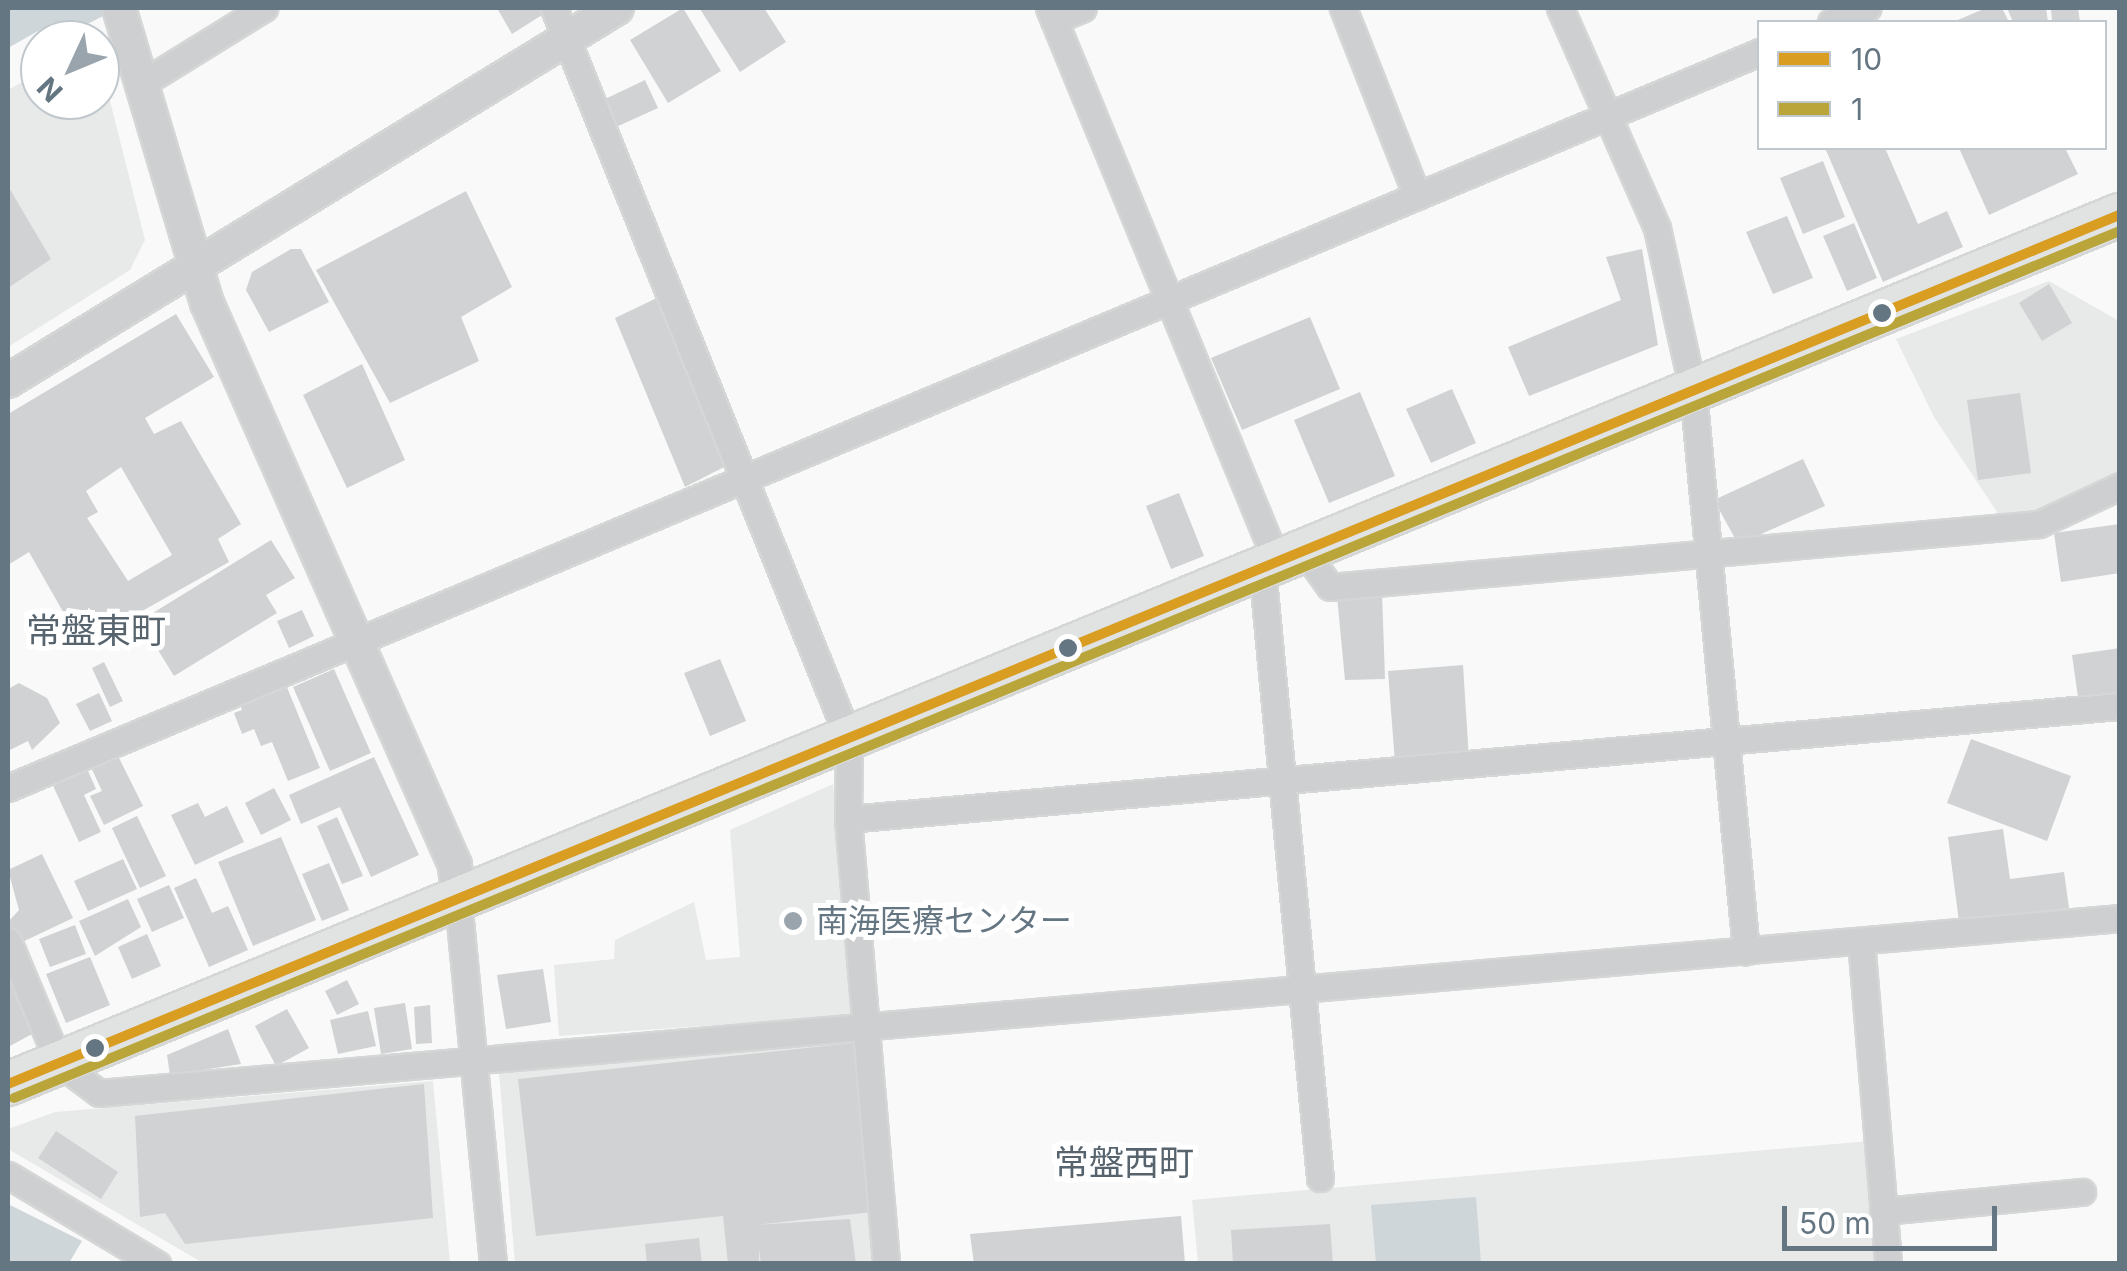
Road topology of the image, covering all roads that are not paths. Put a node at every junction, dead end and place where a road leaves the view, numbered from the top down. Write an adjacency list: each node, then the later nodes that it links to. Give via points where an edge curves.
1 (119, 8): 13 (street)
2 (264, 8): 13 (street)
3 (554, 8): 11 (street)
4 (617, 8): 11 (street)
5 (1084, 8): 9 (street)
6 (1343, 8): 15 (street)
7 (1560, 8): 14 (street)
8 (1867, 8): 10 (street)
9 (1052, 14): 18 (street)
10 (1836, 20)
11 (567, 39): 17 (street); 21 (street)
12 (1757, 53): 14 (street)
13 (142, 84): 17 (street)
14 (1607, 116): 15 (street); 20 (street, via 1657,228)
15 (1417, 196): 18 (street)
16 (2120, 214): 20 (highway)
17 (193, 266): 19 (street); 25 (street)
18 (1169, 300): 21 (street); 24 (street)
19 (8, 381)
20 (1693, 391): 23 (street); 24 (highway)
21 (744, 479): 25 (street); 27 (street)
22 (2120, 486): 23 (street, via 2039,524)
23 (1709, 553): 24 (street, via 1330,588); 28 (street)
24 (1281, 561): 27 (highway); 29 (street)
25 (358, 640): 30 (street); 32 (street, via 455,865)
26 (2120, 706): 28 (street)
27 (849, 739): 31 (street); 32 (highway)
28 (1724, 741): 29 (street); 36 (street)
29 (1282, 780): 31 (street); 37 (street)
30 (8, 788)
31 (848, 819): 38 (street)
32 (458, 900): 39 (highway); 40 (street)
33 (2120, 918): 35 (street)
34 (8, 941): 39 (street)
35 (1861, 941): 36 (street); 45 (street)
36 (1746, 951): 37 (street)
37 (1300, 990): 38 (street); 43 (street)
38 (867, 1028): 40 (street); 48 (street)
39 (59, 1063): 40 (street, via 100,1094); 41 (highway)
40 (476, 1063): 47 (street)
41 (8, 1084)
42 (8, 1175): 46 (street)
43 (1320, 1178)
44 (2082, 1192): 45 (street)
45 (1884, 1211): 49 (street)
46 (156, 1264)
47 (493, 1264)
48 (886, 1264)
49 (1888, 1264)

